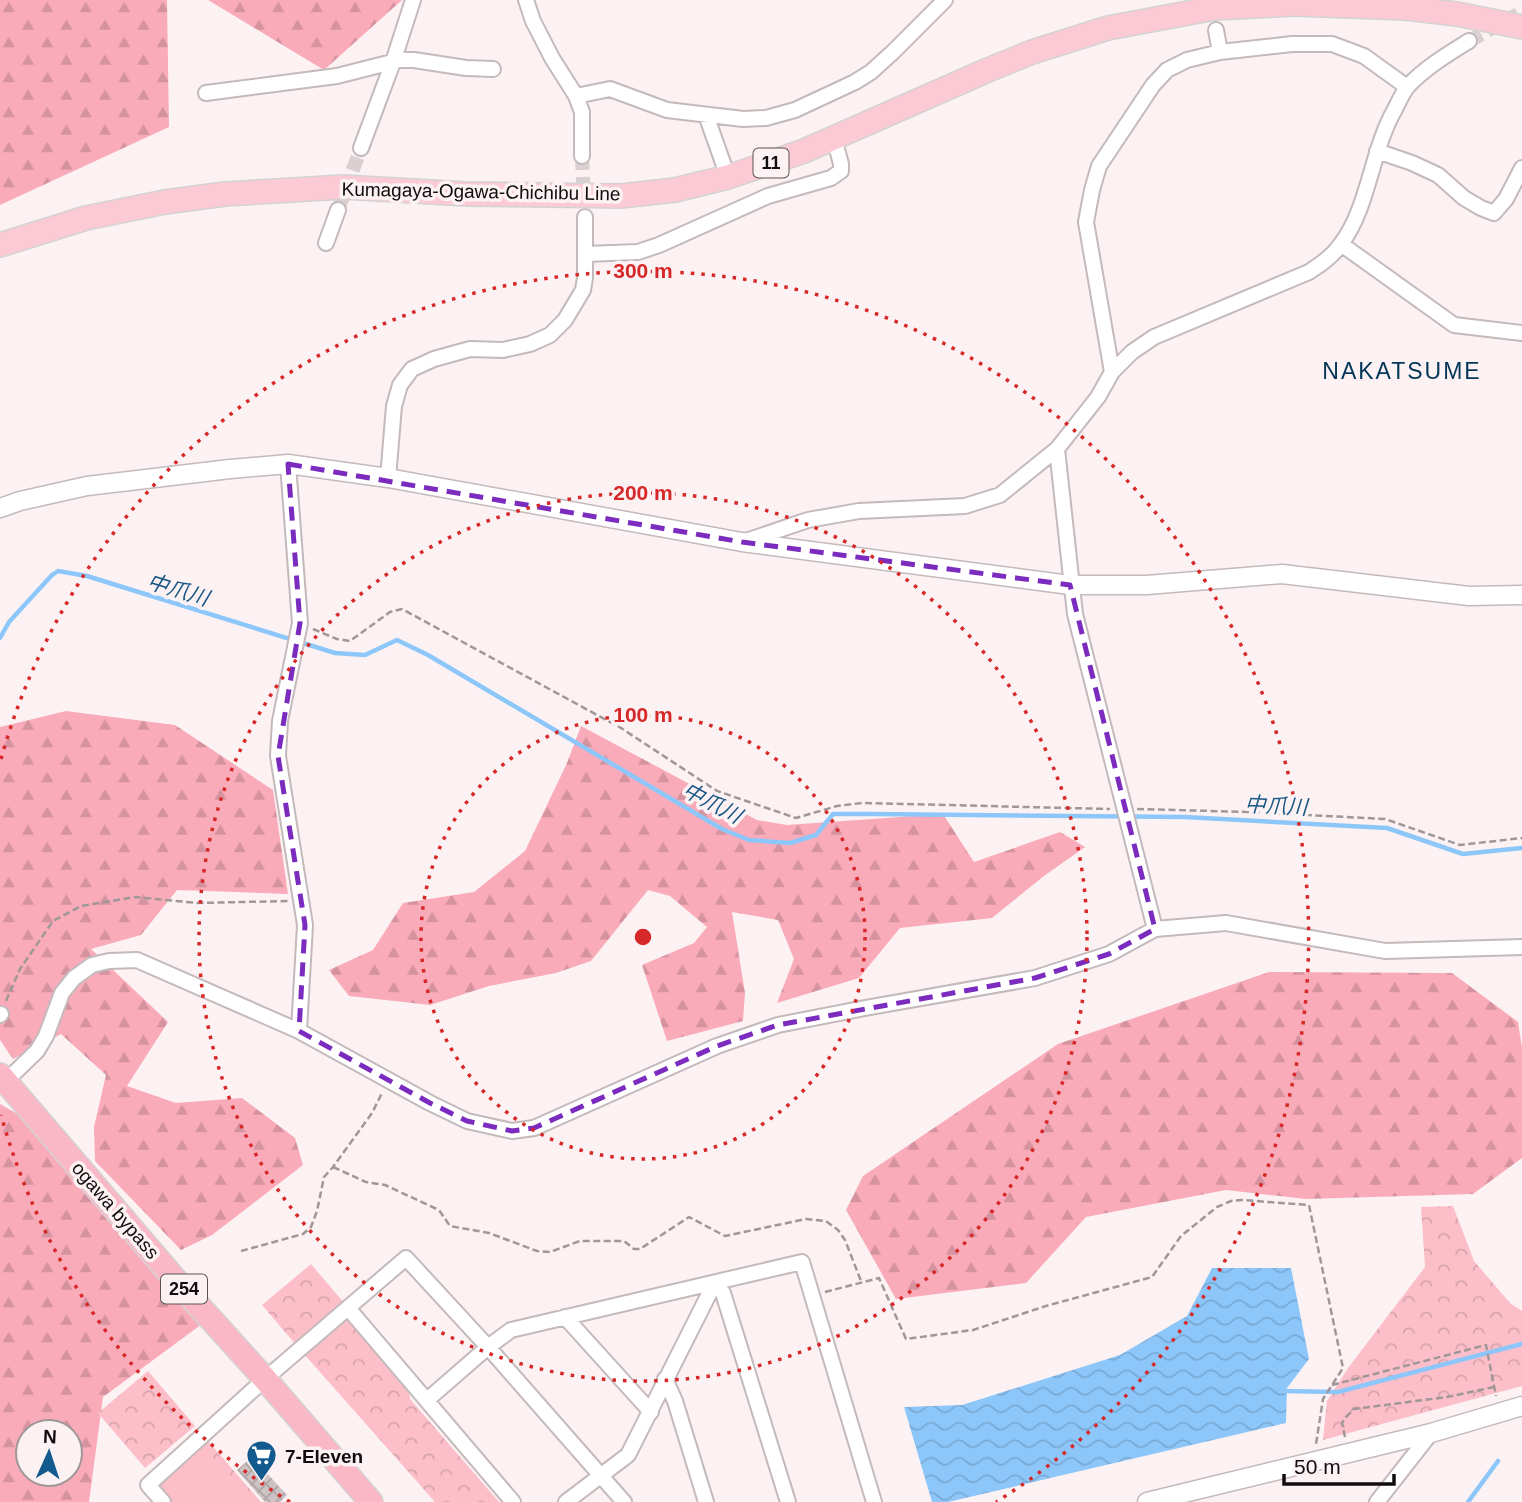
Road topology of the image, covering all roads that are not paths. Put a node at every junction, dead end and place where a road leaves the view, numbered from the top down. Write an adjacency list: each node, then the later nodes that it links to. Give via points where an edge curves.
1 (413, 0): 8 (street)
2 (526, 0): 12 (street, via 552,58)
3 (945, 0): 13 (street, via 855,82 766,118)
4 (1522, 27): 14 (main road, Kumagaya-Ogawa-Chichibu Line / 11, via 1405,8 1294,4 1214,8 1108,28 1031,52)
5 (1216, 30): 7 (street)
6 (1469, 41): 10 (street)
7 (1220, 52): 10 (street, via 1332,44 1364,56); 27 (street, via 1167,70 1099,166 1086,222)
8 (393, 62): 9 (street); 11 (street, via 337,76); 15 (street)
9 (493, 69)
10 (1407, 87): 16 (street)
11 (206, 93)
12 (576, 96): 13 (street, via 610,89 667,110); 17 (street, via 582,112)
13 (706, 115): 19 (street)
14 (834, 138): 19 (main road, Kumagaya-Ogawa-Chichibu Line / 11); 25 (street, via 841,171 831,178 768,196 638,252)
15 (361, 148)
16 (1377, 151): 18 (street, via 1438,175 1464,198 1494,213); 24 (street, via 1357,217)
17 (582, 156)
18 (1522, 168)
19 (728, 177): 23 (main road, Kumagaya-Ogawa-Chichibu Line / 11, via 675,190 621,196 343,187 225,194 86,218)
20 (338, 209): 22 (street)
21 (585, 217): 25 (street)
22 (326, 243)
23 (0, 244)
24 (1341, 244): 26 (street, via 1454,325); 27 (street, via 1309,272 1154,337)
25 (585, 254): 30 (street, via 583,290 550,335 503,350 470,349 412,369 400,385 394,405)
26 (1522, 333)
27 (1112, 372): 28 (street)
28 (1057, 449): 32 (street, via 1000,495 965,506 859,511 808,520); 33 (street)
29 (288, 464): 30 (street); 31 (street, via 87,486); 37 (street, via 300,623 280,721 278,756 305,925)
30 (388, 478): 32 (street)
31 (0, 508)
32 (742, 542): 33 (street)
33 (1070, 585): 34 (street, via 1147,585 1282,574 1469,596); 35 (street)
34 (1522, 595)
35 (1155, 929): 36 (street, via 1226,923 1385,951); 37 (street, via 1109,954 1035,978 778,1025 717,1046 534,1128 512,1131 467,1121)
36 (1522, 947)
37 (299, 1031): 38 (street, via 137,960 109,961 92,965 74,978 62,993 37,1051)
38 (3, 1078): 43 (highway, ogawa bypass / 254)
39 (714, 1284): 41 (street); 44 (street); 57 (street, via 723,1293); 58 (street, via 802,1262)
40 (348, 1307): 42 (street, via 406,1258); 43 (street); 45 (street)
41 (565, 1317): 42 (street, via 512,1330); 47 (street)
42 (488, 1347): 45 (street); 49 (street)
43 (265, 1379): 51 (street, via 148,1485); 52 (highway, ogawa bypass / 254)
44 (665, 1379): 47 (street); 56 (street)
45 (427, 1400): 53 (street)
46 (1522, 1406): 48 (street)
47 (650, 1412): 49 (street, via 628,1455)
48 (1431, 1433): 50 (street); 59 (street)
49 (601, 1475): 54 (street); 55 (street)
50 (1153, 1501)
51 (163, 1502)
52 (371, 1502)
53 (513, 1502)
54 (566, 1502)
55 (624, 1502)
56 (706, 1502)
57 (788, 1502)
58 (874, 1502)
59 (1377, 1502)

